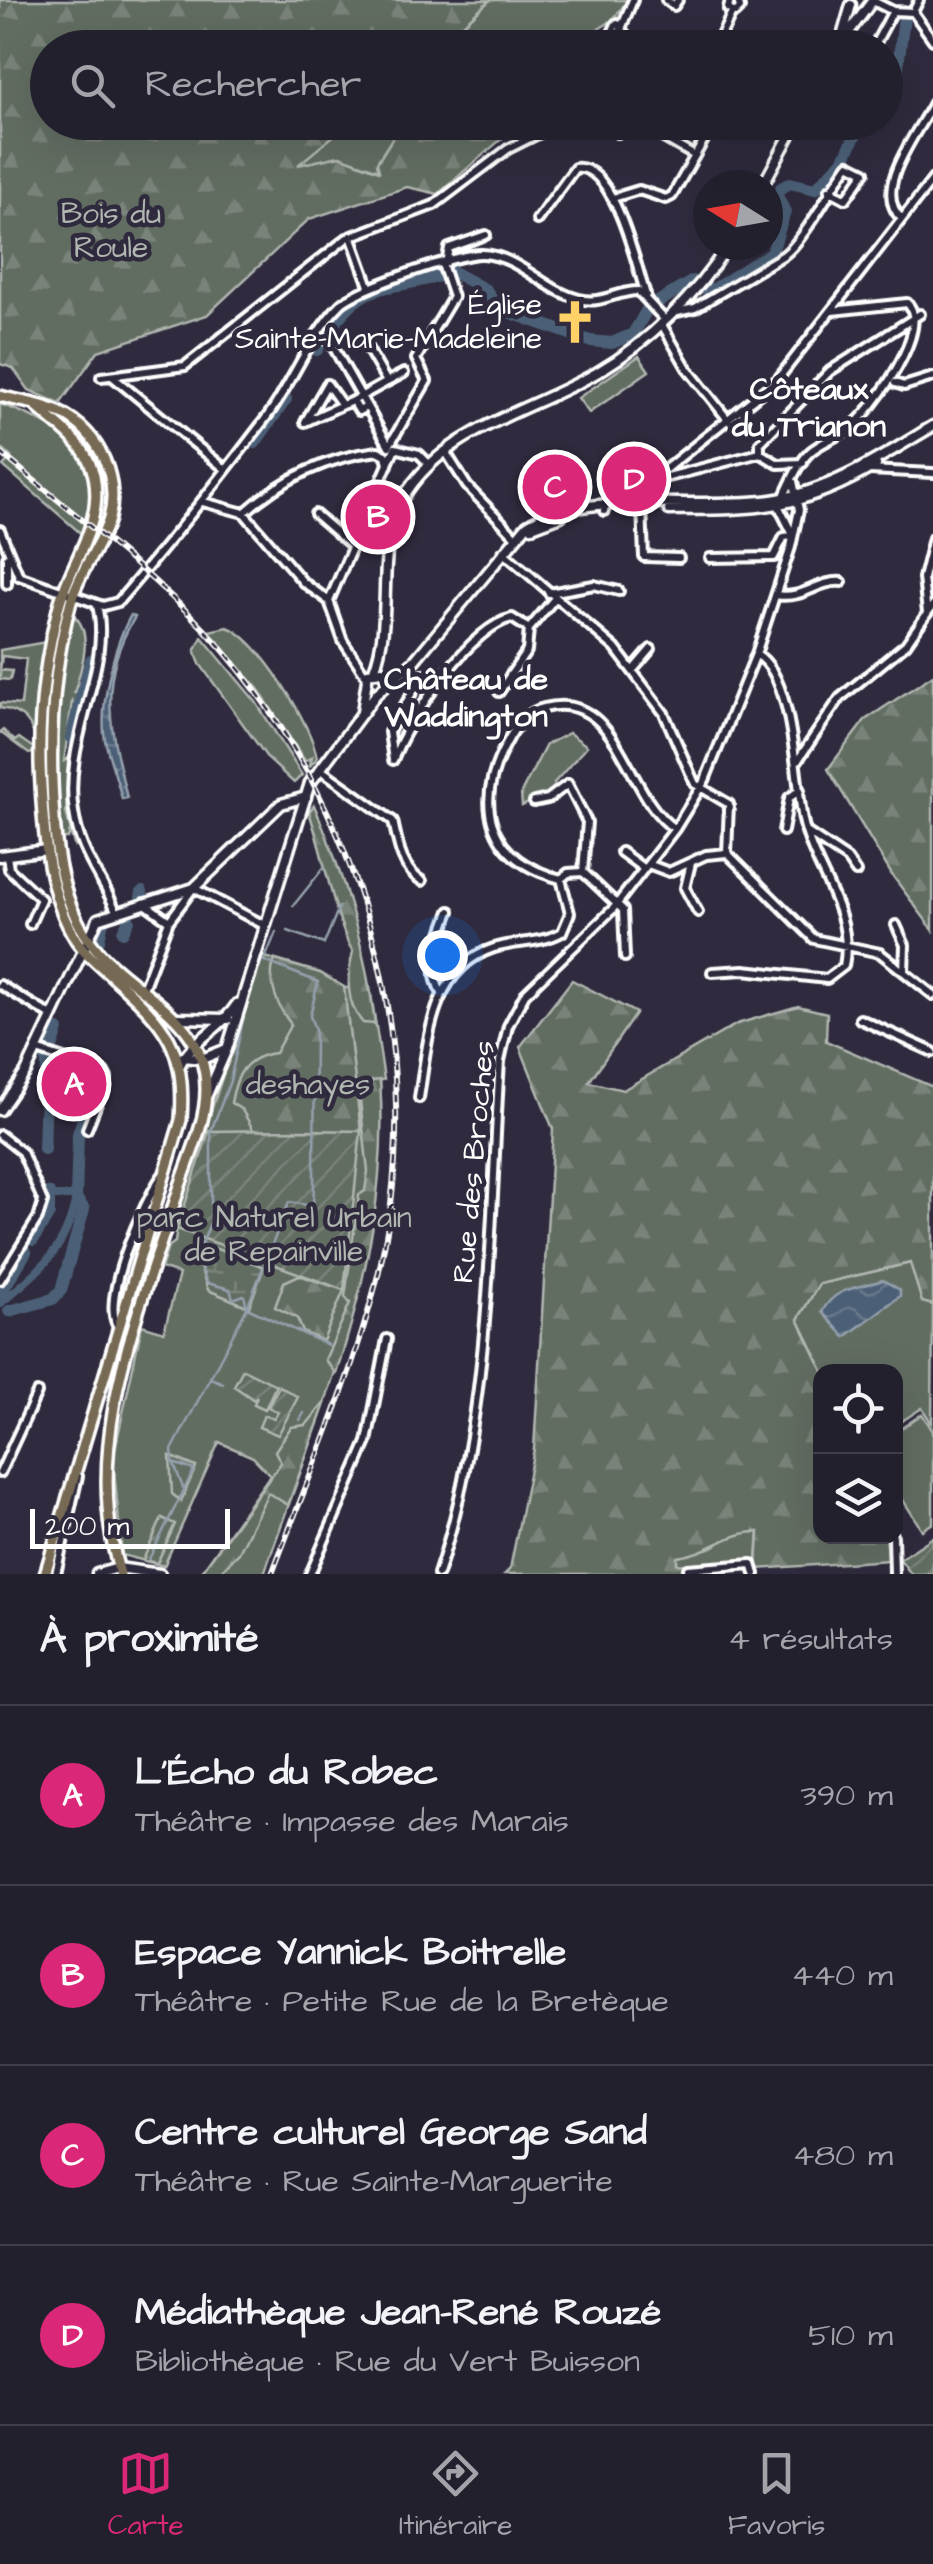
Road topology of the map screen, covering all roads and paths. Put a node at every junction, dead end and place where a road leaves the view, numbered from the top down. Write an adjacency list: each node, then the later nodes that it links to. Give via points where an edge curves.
1 (632, 0): 13 (street)
2 (666, 0): 3 (street, via 674,6)
3 (678, 0)
4 (730, 0): 12 (street)
5 (738, 0): 12 (street, via 740,8)
6 (919, 0): 11 (street)
7 (873, 1): 9 (main road); 10 (street)
8 (850, 2): 9 (main road); 18 (main road)
9 (862, 10): 19 (main road)
10 (893, 10): 11 (street); 20 (street)
11 (913, 12): 21 (street)
12 (732, 13): 17 (street)
13 (622, 26): 14 (street); 15 (street); 16 (street)
14 (613, 30)
15 (620, 30)
16 (624, 30)
17 (724, 30)
18 (842, 30)
19 (848, 30)
20 (882, 30)
21 (933, 40)
22 (933, 103): 34 (street, via 890,187)
23 (525, 140): 28 (street)
24 (527, 140): 28 (street)
25 (667, 140): 29 (street)
26 (704, 140): 29 (street)
27 (787, 140): 30 (main road)
28 (523, 142): 36 (street, via 434,205)
29 (695, 156): 33 (street, via 666,199 639,190)
30 (770, 170)
31 (933, 179): 34 (street)
32 (829, 190): 32 (street, via 850,164 865,172 846,199); 42 (street, via 793,248)
33 (613, 198): 35 (street, via 609,186 580,166); 43 (street)
34 (902, 219): 44 (street)
35 (537, 220)
36 (351, 236): 40 (street); 50 (street, via 185,366)
37 (486, 236): 39 (street, via 449,248)
38 (717, 260): 41 (main road)
39 (445, 268): 40 (street); 43 (street, via 483,254 576,299 608,300 628,292); 61 (street, via 452,298 416,359 427,381)
40 (369, 286): 47 (street)
41 (692, 292): 42 (street); 46 (main road)
42 (705, 302): 46 (street)
43 (651, 303): 46 (street)
44 (831, 311): 45 (street, via 907,302); 59 (street, via 778,379)
45 (920, 314): 54 (street, via 921,334); 63 (street, via 830,371 760,442)
46 (666, 318): 59 (street, via 686,368); 62 (main road, via 598,373)
47 (319, 337): 56 (street, via 330,341); 67 (street)
48 (364, 342): 53 (street)
49 (404, 373): 53 (street)
50 (112, 376): 52 (street); 67 (street)
51 (933, 377): 54 (street)
52 (101, 378)
53 (387, 382): 56 (street)
54 (895, 383): 64 (street)
55 (0, 396): 58 (main road)
56 (357, 398): 57 (street); 61 (street)
57 (342, 405): 57 (street, via 327,384 305,422 317,419)
58 (37, 408): 92 (main road, via 74,436 95,484 95,516); 92 (main road, via 83,428 112,482 108,520)
59 (729, 421): 70 (street)
60 (933, 428): 68 (main road); 72 (main road)
61 (392, 447): 65 (street); 66 (street, via 419,454)
62 (445, 452): 66 (main road); 81 (street)
63 (760, 453): 64 (street, via 778,464); 70 (street)
64 (803, 463): 71 (street)
65 (388, 464): 77 (street, via 378,452 322,464); 83 (street)
66 (430, 465): 104 (main road, via 394,519 378,656)
67 (224, 468): 73 (street)
68 (868, 470): 69 (street); 72 (main road)
69 (933, 472)
70 (652, 480): 76 (street, via 613,497)
71 (793, 482): 72 (street, Rue des Broches); 74 (street)
72 (796, 499): 74 (main road); 80 (street, Rue des Broches)
73 (203, 502): 77 (street); 96 (street, via 118,602)
74 (781, 502): 75 (main road); 80 (street)
75 (642, 508): 76 (main road); 86 (street, via 644,557)
76 (605, 509): 81 (main road, via 565,514)
77 (244, 513): 95 (street)
78 (315, 514): 83 (street)
79 (0, 530): 84 (street)
80 (793, 536): 87 (street, via 784,538 774,557); 94 (street, Rue des Broches)
81 (516, 537): 85 (main road)
82 (933, 538): 98 (street, via 923,578)
83 (352, 546): 95 (street)
84 (8, 551): 88 (street); 90 (street)
85 (502, 552): 93 (street); 104 (main road, via 402,673)
86 (679, 558)
87 (710, 558)
88 (19, 576): 90 (street); 92 (street)
89 (842, 582): 94 (street, via 826,580 800,596)
90 (3, 585)
91 (619, 591): 93 (street, via 594,585)
92 (68, 594): 96 (street); 121 (main road, via 53,715)
93 (552, 595): 99 (street); 102 (street)
94 (776, 595): 101 (street, Rue des Broches)
95 (329, 602): 105 (street)
96 (97, 604): 134 (street, via 102,634 75,758 73,809 88,864)
97 (933, 605): 98 (street)
98 (928, 613): 110 (street, via 906,644 840,698)
99 (529, 629): 103 (street, via 512,618 484,631 420,706 392,760 389,732); 107 (street, via 526,652)
100 (651, 649): 102 (street)
101 (756, 654): 110 (street, via 776,672); 112 (street, Rue des Broches)
102 (633, 670): 112 (street, via 664,713)
103 (424, 674)
104 (383, 675): 105 (main road); 108 (main road)
105 (366, 676): 106 (main road)
106 (366, 687): 108 (main road); 109 (main road)
107 (500, 692)
108 (378, 693): 109 (main road)
109 (359, 722): 111 (main road)
110 (796, 763): 113 (street)
111 (320, 769): 114 (main road); 130 (street, via 393,822 399,852)
112 (700, 788): 118 (street, Rue des Broches); 123 (street, via 728,804)
113 (801, 789): 119 (street, via 790,798); 120 (street)
114 (306, 797): 115 (main road); 117 (main road)
115 (286, 801): 117 (main road); 131 (main road)
116 (534, 802): 127 (street, via 568,784 587,822)
117 (302, 807): 139 (main road)
118 (675, 829): 126 (street, Rue des Broches); 129 (street, via 644,800 608,729 567,707 533,711 501,753 489,813 515,860)
119 (783, 831)
120 (807, 832): 128 (street, via 848,858); 142 (street, via 842,915)
121 (53, 849): 124 (main road); 141 (main road)
122 (621, 852): 126 (street)
123 (727, 853): 125 (street); 142 (street, via 814,939)
124 (4, 856): 138 (street, via 41,899)
125 (691, 862): 126 (street, via 668,872); 136 (street, via 685,888)
126 (646, 866): 133 (street, Rue des Broches)
127 (583, 872): 129 (street); 133 (street)
128 (856, 872)
129 (561, 879): 148 (street, via 570,913 562,932 476,955)
130 (422, 881)
131 (193, 889): 132 (main road); 137 (street); 139 (street)
132 (143, 902): 134 (main road); 137 (street)
133 (616, 904): 143 (street); 179 (street, Rue des Broches, via 525,994 503,1043 481,1359)
134 (116, 911): 141 (main road, via 98,919)
135 (450, 912): 148 (street, via 436,954)
136 (698, 912)
137 (168, 921): 147 (street)
138 (30, 924)
139 (264, 925): 149 (main road)
140 (896, 925): 145 (street, via 905,946)
141 (86, 944): 147 (main road); 151 (main road); 159 (main road, via 157,1018)
142 (848, 947): 144 (street, via 844,966 827,978); 145 (street, via 880,953)
143 (626, 957)
144 (712, 972)
145 (904, 972): 150 (street)
146 (0, 985): 151 (street)
147 (144, 989): 152 (main road)
148 (442, 993): 162 (street)
149 (242, 996): 153 (main road); 157 (main road)
150 (933, 996)
151 (50, 1016): 156 (main road)
152 (176, 1018): 153 (main road); 155 (main road)
153 (228, 1019): 155 (main road)
154 (860, 1019): 158 (street)
155 (196, 1044): 159 (main road); 160 (main road)
156 (36, 1050): 163 (main road); 164 (street, via 104,1072)
157 (227, 1050): 160 (main road); 161 (main road)
158 (933, 1052)
159 (180, 1059): 160 (main road); 169 (main road, via 181,1120)
160 (202, 1059): 161 (main road)
161 (206, 1096): 173 (main road, via 110,1417 107,1509)
162 (419, 1098)
163 (1, 1106)
164 (88, 1129)
165 (0, 1135): 166 (street, via 22,1152 43,1202)
166 (0, 1280)
167 (387, 1339): 178 (street, via 367,1442)
168 (37, 1394): 170 (street)
169 (78, 1470): 174 (main road); 175 (street)
170 (0, 1473)
171 (893, 1544): 181 (street)
172 (688, 1569): 180 (street, via 752,1564)
173 (118, 1571): 176 (main road); 177 (main road)
174 (44, 1574)
175 (56, 1574)
176 (98, 1574)
177 (160, 1574)
178 (310, 1574)
179 (438, 1574)
180 (755, 1574)
181 (894, 1574)

